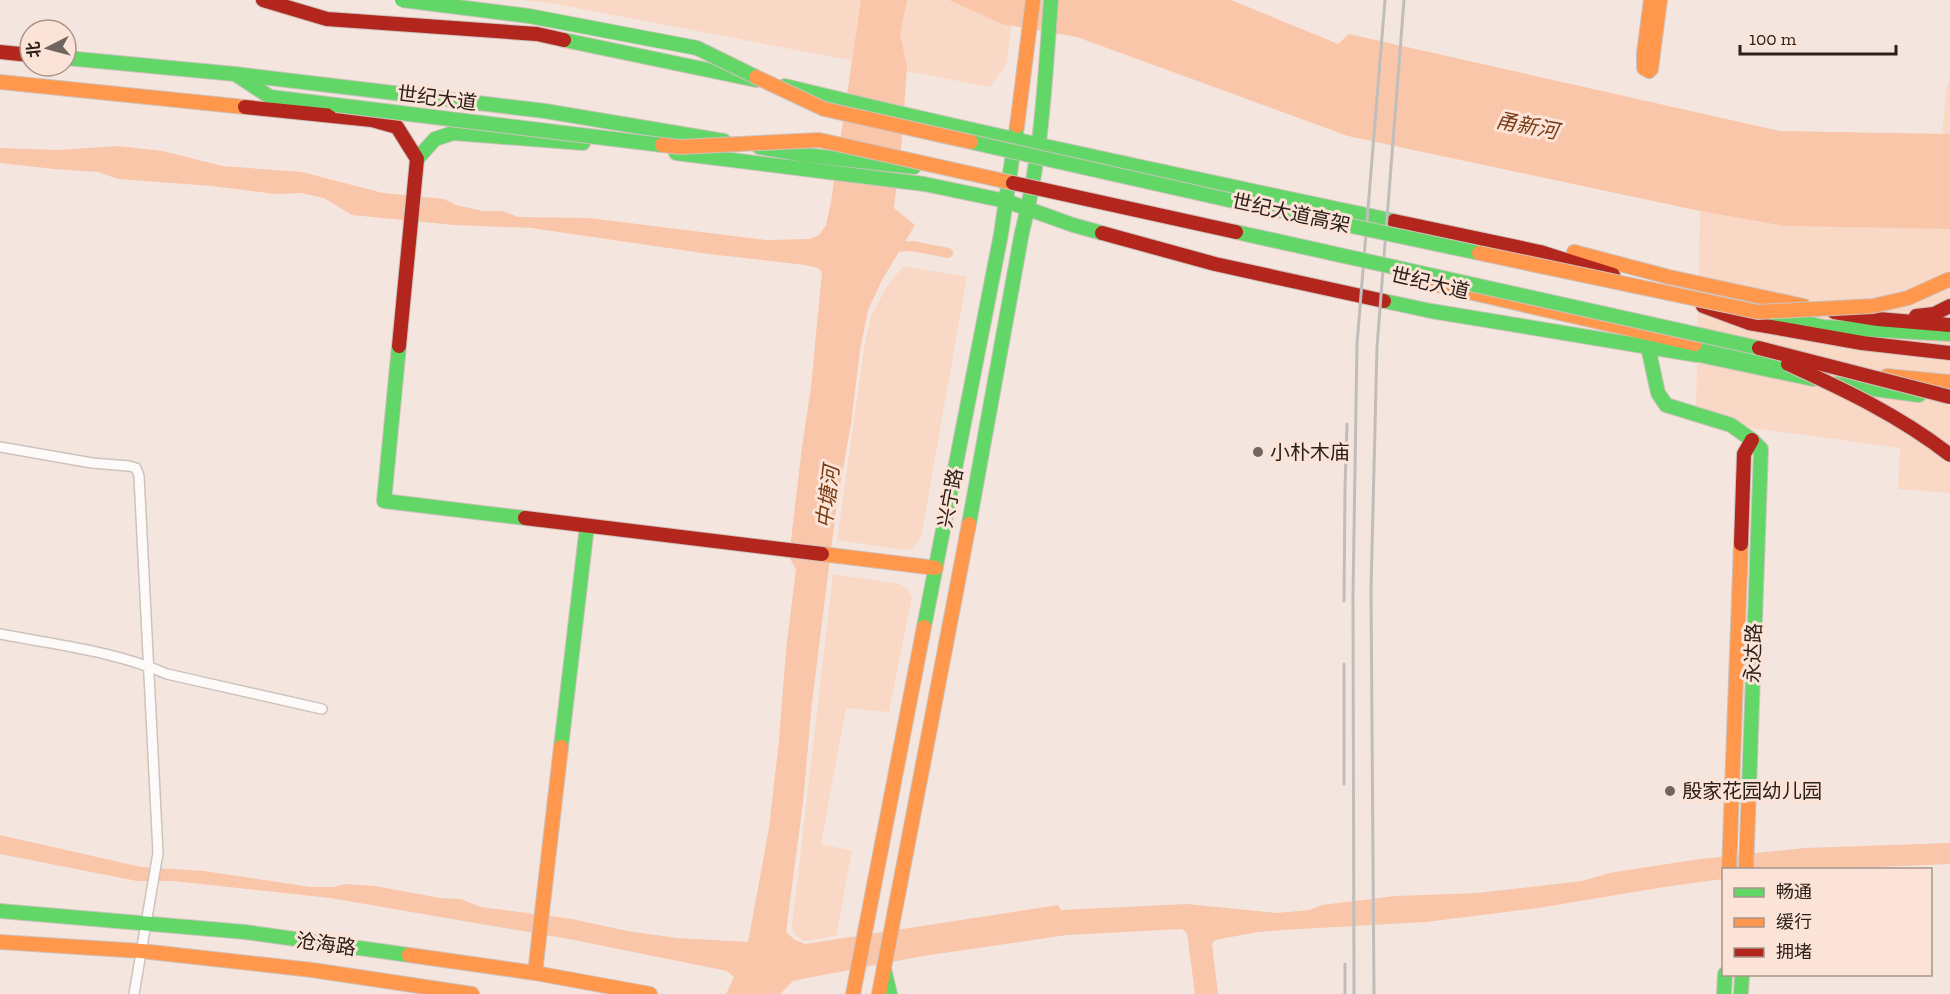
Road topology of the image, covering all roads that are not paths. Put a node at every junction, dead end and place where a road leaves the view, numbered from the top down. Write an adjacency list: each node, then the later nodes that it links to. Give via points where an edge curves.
1 (263, 0): 12 (main road, via 327,19 537,34)
2 (402, 0): 21 (main road, 世纪大道高架, bridge, via 529,16 697,48 824,109)
3 (1033, 0): 12 (main road, 兴宁路)
4 (1051, 0): 13 (main road, 兴宁路)
5 (1651, 0): 6 (main road, via 1644,65 1649,71)
6 (1660, 0)
7 (0, 52): 8 (main road)
8 (18, 54)
9 (78, 59): 10 (main road, 世纪大道)
10 (235, 74): 16 (main road, 世纪大道, via 545,111 805,155 913,167); 26 (main road, 世纪大道高架, bridge, via 270,97 680,147 819,140)
11 (0, 82): 14 (main road, via 372,120 397,127)
12 (1015, 138): 13 (main road); 16 (main road, 兴宁路)
13 (1040, 144): 15 (main road, 兴宁路); 18 (main road)
14 (417, 159): 16 (main road, via 430,141 444,133 461,132 631,147); 35 (main road, via 384,501)
15 (1032, 194): 16 (main road, 世纪大道); 17 (main road, 兴宁路); 24 (main road, 世纪大道)
16 (1007, 195): 17 (main road); 36 (main road, 兴宁路)
17 (1028, 208): 27 (main road, via 1073,225 1215,264 1431,311); 46 (main road, 兴宁路)
18 (1540, 252): 22 (main road, via 1573,252 1669,277); 28 (main road, via 1749,323 1862,343)
19 (1950, 279): 21 (main road, bridge, via 1908,298 1873,306)
20 (1950, 306): 22 (main road, via 1934,314)
21 (1758, 312): 25 (main road, bridge, via 1824,327)
22 (1878, 319): 23 (main road)
23 (1950, 325)
24 (1646, 332): 29 (main road); 30 (main road, 世纪大道, via 1836,371)
25 (1950, 333)
26 (1750, 345): 31 (main road, bridge); 34 (main road, bridge, via 1864,400 1927,436)
27 (1648, 347): 29 (main road); 32 (main road, via 1658,393 1666,405 1731,425)
28 (1950, 353)
29 (1704, 356): 31 (main road, via 1823,381)
30 (1950, 382)
31 (1950, 398)
32 (1752, 440): 40 (main road, 永达路, via 1744,454); 41 (main road, 永达路, via 1761,449)
33 (0, 447): 38 (street, via 136,468)
34 (1950, 455)
35 (587, 526): 36 (main road); 47 (main road)
36 (936, 568): 53 (main road, 兴宁路)
37 (0, 634): 38 (street, via 98,652)
38 (147, 666): 39 (street, via 167,674); 43 (street, via 157,862)
39 (322, 708)
40 (1729, 868)
41 (1746, 868)
42 (0, 911): 43 (main road, 沧海路)
43 (147, 922): 45 (street); 47 (main road, 沧海路)
44 (0, 942): 45 (main road, 沧海路)
45 (141, 951): 50 (street); 51 (main road, 沧海路, via 312,970)
46 (884, 969): 54 (main road, 兴宁路); 55 (main road)
47 (535, 973): 52 (main road, 沧海路)
48 (1725, 976): 56 (main road)
49 (1742, 976): 57 (main road)
50 (134, 994)
51 (472, 994)
52 (650, 994)
53 (853, 994)
54 (879, 994)
55 (890, 994)
56 (1724, 994)
57 (1742, 994)

